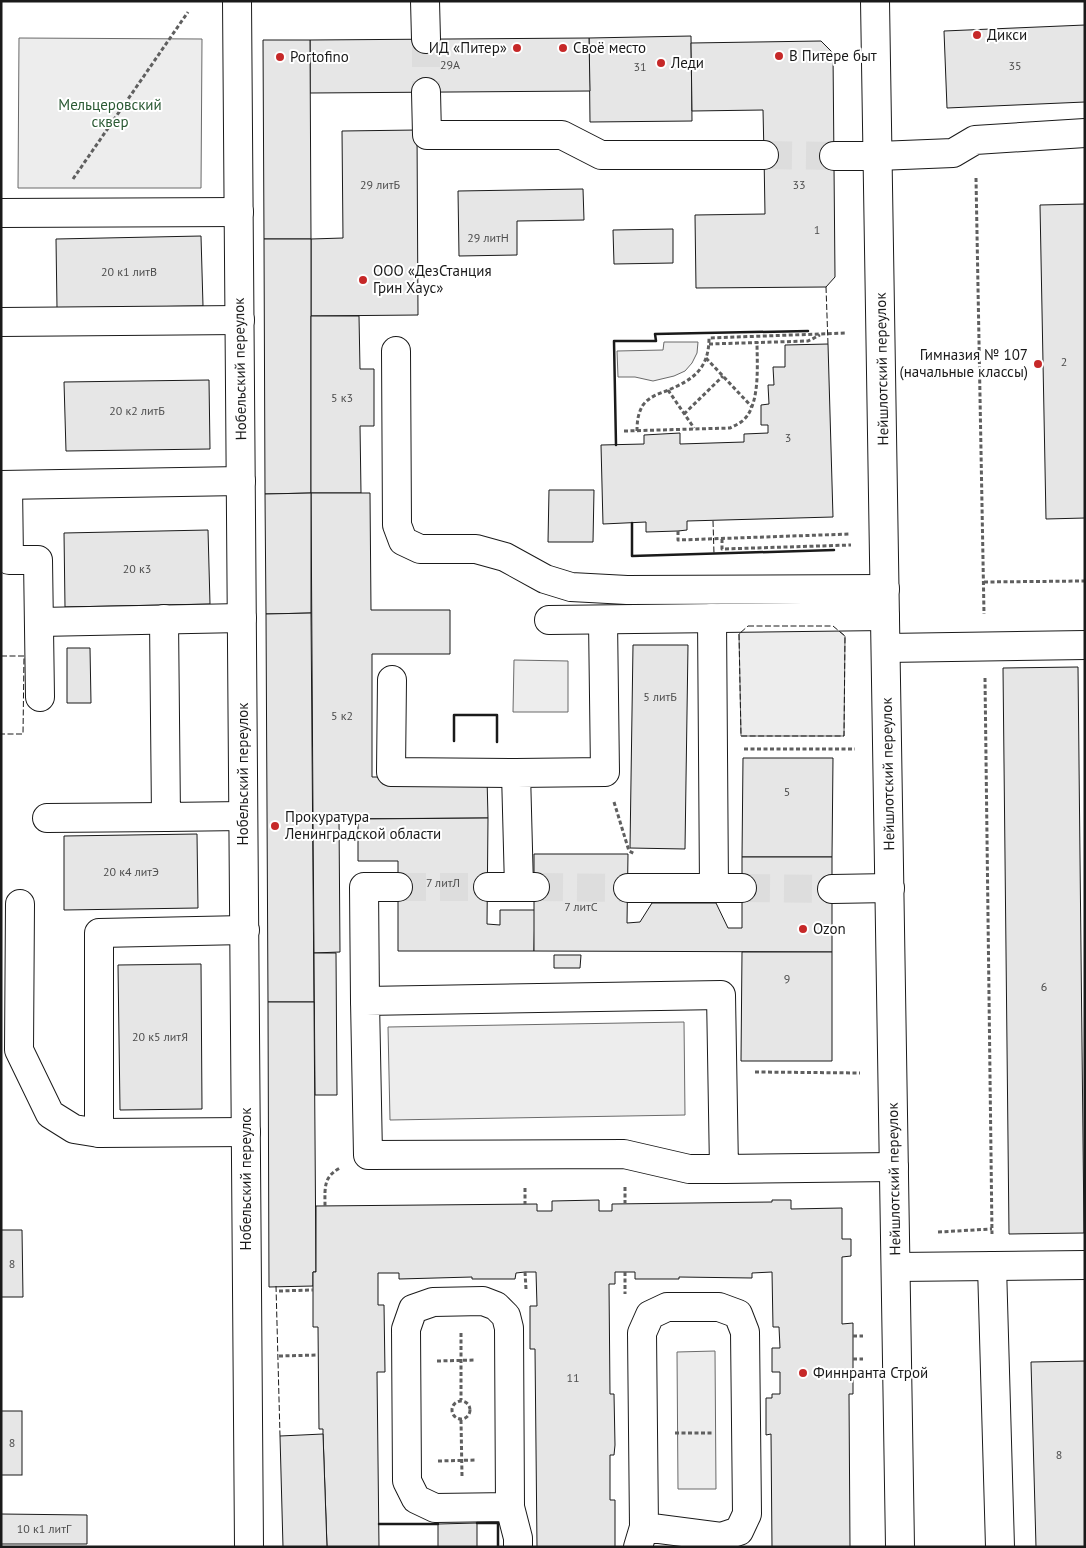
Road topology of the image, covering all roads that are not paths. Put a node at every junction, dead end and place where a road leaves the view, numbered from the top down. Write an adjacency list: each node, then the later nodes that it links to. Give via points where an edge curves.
1 (237, 1): 10 (street, Нобельский переулок)
2 (425, 1): 4 (street)
3 (875, 1): 9 (street, Нейшлотский переулок)
4 (426, 39)
5 (426, 92): 7 (street, via 427,135 562,135 601,155)
6 (1085, 133): 9 (street, via 975,140 954,153)
7 (764, 155)
8 (834, 156): 9 (street)
9 (878, 156): 17 (street, Нейшлотский переулок)
10 (239, 212): 11 (street); 12 (street, Нобельский переулок)
11 (1, 213)
12 (240, 320): 13 (street); 15 (street, Нобельский переулок)
13 (1, 322)
14 (396, 351): 17 (street, via 397,526 403,541 420,549 476,549 505,557 545,579 571,587)
15 (241, 481): 16 (street); 18 (street, Нобельский переулок)
16 (5, 485): 23 (street, via 10,560 38,560)
17 (885, 603): 19 (street); 25 (street, Нейшлотский переулок)
18 (242, 618): 20 (street); 29 (street, Нобельский переулок)
19 (712, 618): 22 (street); 35 (street)
20 (164, 620): 23 (street); 30 (street)
21 (549, 620): 22 (street)
22 (603, 620): 28 (street, via 605,772)
23 (39, 622): 27 (street)
24 (1085, 645): 25 (street)
25 (886, 648): 37 (street, Нейшлотский переулок)
26 (392, 680): 28 (street, via 391,772)
27 (40, 697)
28 (516, 773): 33 (street, via 527,887)
29 (243, 816): 30 (street); 40 (street, Нобельский переулок)
30 (166, 817): 31 (street)
31 (47, 818)
32 (398, 887): 41 (street, via 364,887)
33 (488, 887)
34 (628, 888): 35 (street)
35 (714, 888): 36 (street)
36 (742, 888)
37 (890, 888): 38 (street); 45 (street, Нейшлотский переулок)
38 (832, 889)
39 (20, 904): 42 (street)
40 (245, 930): 43 (street, Нобельский переулок); 44 (street, via 99,933)
41 (366, 1001): 46 (street, via 368,1155 624,1154 689,1169); 46 (street, via 721,995)
42 (10, 1050): 44 (street, via 50,1114 74,1129)
43 (246, 1132): 44 (street); 52 (street, Нобельский переулок)
44 (99, 1133)
45 (894, 1167): 46 (street); 49 (street, Нейшлотский переулок)
46 (724, 1169)
47 (1085, 1265): 48 (street)
48 (992, 1266): 49 (street); 55 (street)
49 (896, 1268): 54 (street, Нейшлотский переулок)
50 (510, 1507): 50 (street, via 509,1328 506,1316 496,1306 483,1301 433,1302 413,1309 406,1329 407,1481 416,1499 434,1508); 53 (street)
51 (641, 1537): 51 (street, via 642,1333 650,1315 667,1307 719,1307 738,1314 745,1332 747,1514 739,1531 721,1537)
52 (249, 1547)
53 (518, 1547)
54 (900, 1547)
55 (1000, 1547)

